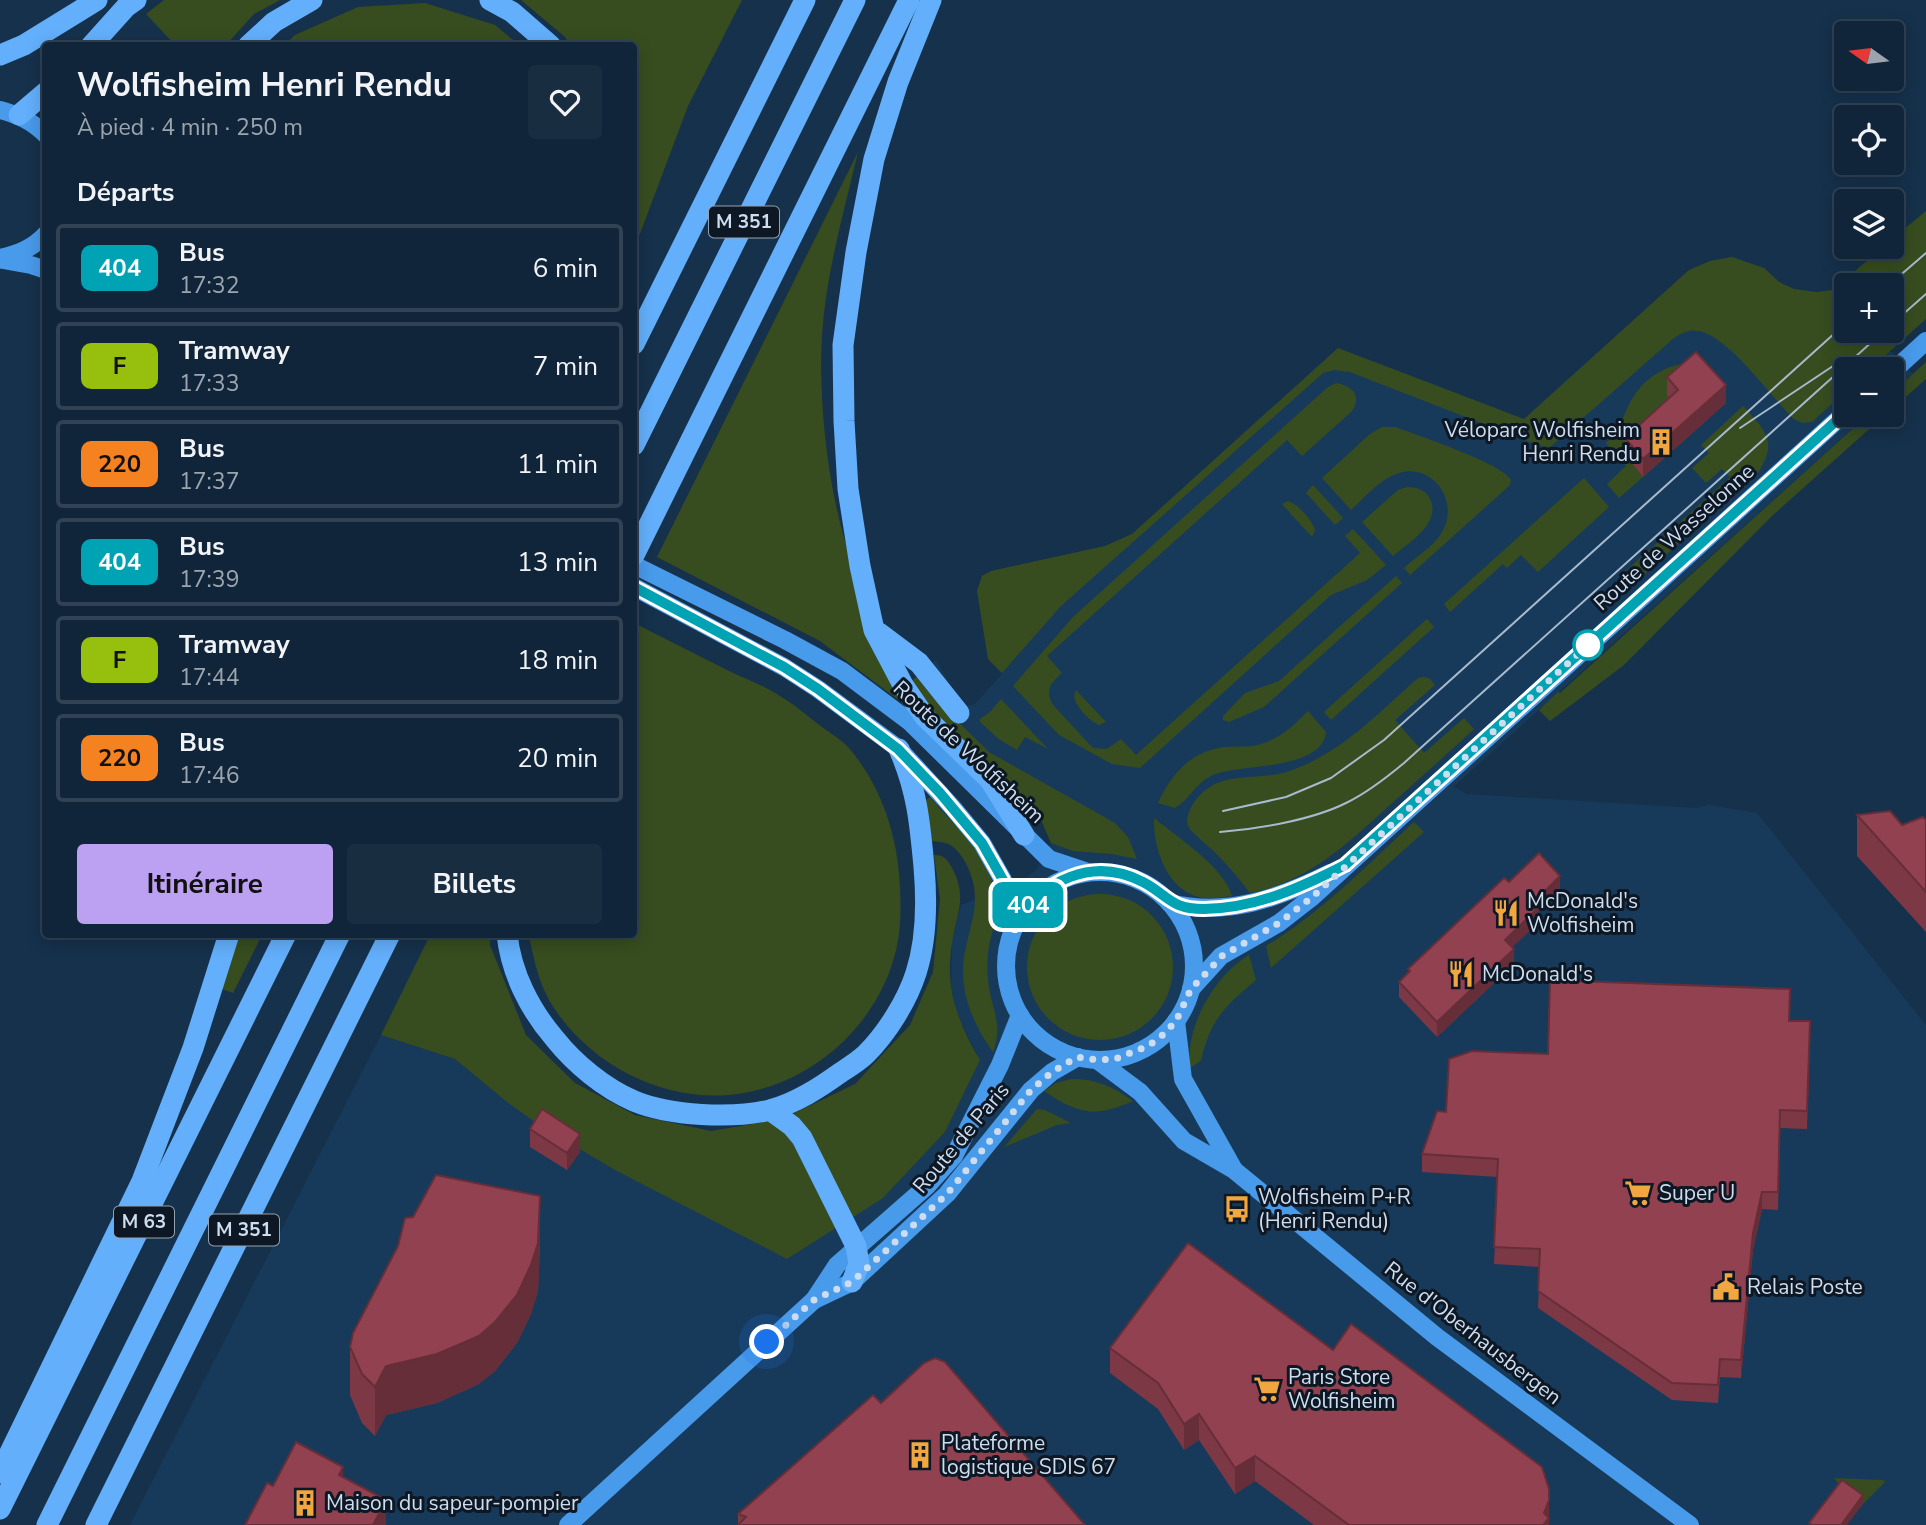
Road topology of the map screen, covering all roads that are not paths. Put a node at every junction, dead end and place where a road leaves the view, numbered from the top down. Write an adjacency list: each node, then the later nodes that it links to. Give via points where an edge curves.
1 (97, 0): 12 (highway)
2 (136, 0): 9 (highway)
3 (312, 0): 10 (highway, via 274,22)
4 (491, 0): 11 (highway)
5 (805, 0): 19 (highway, M 351)
6 (855, 0): 23 (highway, M 351)
7 (909, 0): 24 (highway)
8 (931, 0): 27 (highway, via 874,159 844,345 848,489)
9 (95, 42)
10 (252, 42)
11 (546, 42)
12 (0, 55)
13 (42, 94): 14 (highway)
14 (9, 113): 15 (main road)
15 (42, 131)
16 (42, 238): 17 (main road, via 20,253)
17 (0, 259): 18 (main road)
18 (42, 269)
19 (637, 338)
20 (1926, 341): 21 (main road)
21 (1904, 361)
22 (1834, 423): 31 (main road, Route de Wasselonne)
23 (637, 439)
24 (637, 549)
25 (637, 566): 30 (main road, Route de Wolfisheim, via 842,671 935,746)
26 (637, 588): 29 (main road, via 818,689)
27 (874, 630): 28 (highway, via 919,663); 30 (highway, via 925,717 990,780)
28 (959, 713)
29 (898, 749): 34 (main road, via 982,843 1003,880); 45 (highway, via 917,802 926,899 916,973 899,1008 865,1055 804,1097)
30 (1024, 835): 32 (main road, Route de Wolfisheim, via 1049,859)
31 (1345, 865): 33 (main road, via 1246,905 1203,909); 40 (main road, via 1279,923 1222,956)
32 (1087, 872): 33 (main road, via 1124,874 1142,881); 34 (main road, via 1045,890 1024,909)
33 (1170, 903): 40 (main road, via 1185,926 1193,953)
34 (1015, 925): 41 (main road, via 1007,980)
35 (228, 938): 50 (highway, via 193,1048 142,1181)
36 (284, 938): 51 (highway, M 63)
37 (338, 938): 52 (highway, M 351)
38 (388, 938): 53 (highway, M 351)
39 (508, 938): 45 (highway, via 519,983 539,1021 567,1054 599,1080 635,1101 673,1111 710,1115)
40 (1191, 989): 42 (main road)
41 (1020, 1015): 43 (main road, via 1045,1042); 47 (main road, Route de Paris, via 954,1156 927,1186)
42 (1176, 1021): 44 (main road, via 1148,1046 1115,1059); 46 (main road, Rue d'Oberhausbergen, via 1183,1079)
43 (1077, 1057): 44 (main road); 48 (main road, Route de Paris, via 1031,1090 947,1194)
44 (1097, 1060): 46 (main road, Rue d'Oberhausbergen, via 1140,1092 1184,1141)
45 (771, 1110): 47 (highway, via 802,1138)
46 (1234, 1170): 55 (main road, Rue d'Oberhausbergen, via 1437,1337)
47 (856, 1246): 48 (highway, via 859,1264); 49 (main road, Route de Paris)
48 (852, 1282): 49 (main road, Route de Paris)
49 (814, 1300): 54 (main road, Route de Paris)
50 (0, 1473)
51 (0, 1509)
52 (47, 1525)
53 (96, 1525)
54 (568, 1525)
55 (1690, 1525)

